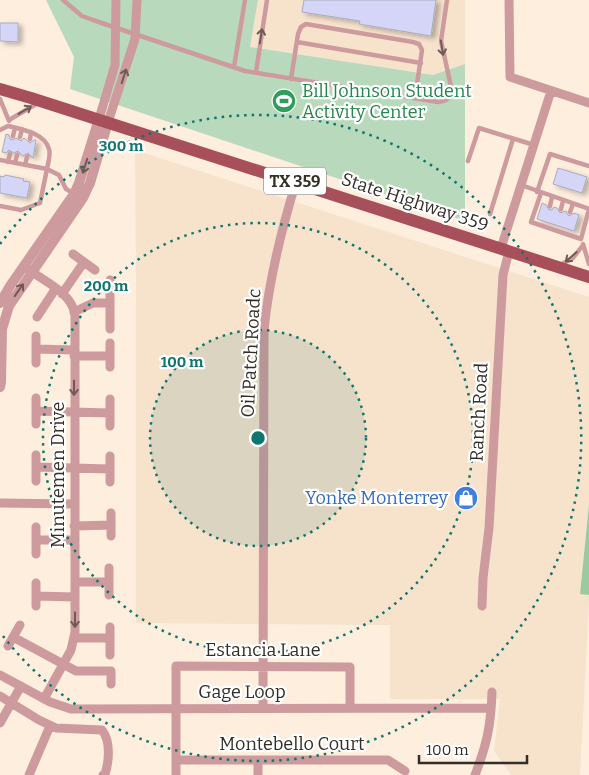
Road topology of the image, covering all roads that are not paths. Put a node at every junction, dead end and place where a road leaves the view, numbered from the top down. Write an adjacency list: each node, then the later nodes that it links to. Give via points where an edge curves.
1 (63, 0): 8 (lane, via 82,16)
2 (116, 0): 8 (street)
3 (137, 0): 9 (street)
4 (245, 0): 12 (lane)
5 (267, 0): 13 (lane, one-way to 5)
6 (447, 0): 17 (lane, one-way to 17, via 441,41 451,94 445,102)
7 (509, 0): 16 (street, via 510,77)
8 (116, 28): 9 (lane); 22 (street, via 115,65)
9 (136, 35): 12 (lane); 22 (street, one-way to 9, via 127,66)
10 (297, 42): 11 (lane); 11 (lane, via 301,27 306,24 414,42 422,50); 14 (lane)
11 (421, 63): 17 (lane)
12 (234, 67): 13 (lane)
13 (256, 72): 14 (lane)
14 (292, 78): 17 (lane)
15 (0, 90): 19 (main road, State Highway 359 / TX 359)
16 (551, 91): 20 (street); 32 (street, Ranch Road)
17 (415, 98)
18 (0, 99): 21 (lane)
19 (41, 101): 21 (lane, one-way to 19); 22 (main road, State Highway 359 / TX 359)
20 (589, 103)
21 (9, 120): 23 (lane)
22 (103, 121): 43 (main road, State Highway 359 / TX 359); 46 (street, via 79,183)
23 (8, 126): 24 (lane); 26 (lane)
24 (15, 128): 25 (lane); 28 (lane)
25 (22, 129): 27 (lane); 29 (lane)
26 (0, 130)
27 (31, 132): 30 (lane); 42 (lane, via 50,150)
28 (13, 136)
29 (20, 137)
30 (30, 139)
31 (513, 139): 32 (lane); 37 (lane, via 479,128); 55 (lane)
32 (534, 146): 44 (street, Ranch Road)
33 (10, 154): 38 (lane)
34 (17, 155): 39 (lane)
35 (27, 157): 40 (lane)
36 (0, 160): 38 (lane)
37 (468, 161)
38 (8, 162): 39 (lane)
39 (15, 163): 40 (lane)
40 (25, 165): 42 (lane)
41 (589, 166): 45 (lane, via 550,154)
42 (47, 169): 46 (lane, via 59,175 66,189); 50 (lane, via 40,203 21,210)
43 (296, 182): 58 (main road, State Highway 359 / TX 359); 123 (street, Oil Patch Roadc, via 278,242 264,330)
44 (521, 185): 45 (lane); 58 (street, Ranch Road)
45 (539, 192): 47 (lane); 56 (lane, via 531,222)
46 (79, 196): 63 (street)
47 (552, 197): 48 (lane); 51 (lane)
48 (563, 200): 49 (lane); 52 (lane)
49 (573, 204): 53 (lane); 54 (lane)
50 (0, 206)
51 (550, 206)
52 (561, 209)
53 (589, 209): 56 (lane)
54 (570, 212)
55 (490, 214)
56 (581, 239): 57 (lane)
57 (583, 245): 61 (lane); 62 (lane, one-way to 62, via 573,258)
58 (505, 250): 62 (main road, State Highway 359 / TX 359); 114 (street, Ranch Road)
59 (73, 254): 60 (street)
60 (84, 262): 64 (street); 67 (street)
61 (589, 264)
62 (558, 267): 65 (main road, State Highway 359 / TX 359)
63 (28, 269): 67 (street); 68 (street); 72 (street, one-way to 63)
64 (95, 270)
65 (589, 277)
66 (110, 280): 69 (street)
67 (59, 291): 70 (street, via 71,302); 71 (street)
68 (0, 303)
69 (110, 303): 70 (street, via 93,303); 73 (street)
70 (74, 312): 77 (street, Minutemen Drive)
71 (36, 317)
72 (2, 318): 81 (street)
73 (110, 329)
74 (36, 336): 76 (street)
75 (110, 343): 78 (street)
76 (36, 350): 77 (street); 79 (street)
77 (74, 353): 78 (street); 85 (street, Minutemen Drive, one-way to 85)
78 (110, 356): 80 (street)
79 (36, 363)
80 (110, 367)
81 (0, 387)
82 (36, 398): 84 (street)
83 (110, 399): 86 (street)
84 (36, 411): 85 (street); 87 (street)
85 (74, 411): 86 (street); 92 (street, Minutemen Drive)
86 (110, 412): 88 (street)
87 (36, 424)
88 (110, 426)
89 (36, 455): 91 (street)
90 (110, 456): 93 (street)
91 (36, 467): 92 (street); 94 (street)
92 (74, 469): 93 (street); 97 (street, Minutemen Drive)
93 (110, 469): 95 (street)
94 (36, 481)
95 (110, 482)
96 (0, 503): 97 (street)
97 (74, 504): 100 (street, Minutemen Drive)
98 (111, 514): 99 (street)
99 (111, 525): 100 (street); 102 (street)
100 (74, 526): 104 (street, Minutemen Drive)
101 (36, 527): 103 (street)
102 (111, 536)
103 (36, 540): 104 (street); 105 (street)
104 (74, 540): 108 (street, Minutemen Drive)
105 (36, 554)
106 (109, 568): 109 (street)
107 (36, 582): 111 (street)
108 (74, 582): 109 (street); 112 (street, Minutemen Drive)
109 (109, 582): 110 (street)
110 (109, 595)
111 (36, 596): 112 (street); 113 (street)
112 (75, 597): 118 (street, Minutemen Drive, one-way to 118)
113 (36, 606)
114 (482, 606)
115 (20, 625): 117 (street)
116 (110, 627): 119 (street)
117 (13, 637): 120 (street); 122 (street)
118 (74, 638): 119 (street); 122 (street, Minutemen Drive)
119 (110, 638): 121 (street)
120 (8, 646)
121 (110, 655)
122 (63, 665): 125 (street, via 76,670 111,671); 129 (street, Minutemen Drive)
123 (264, 666): 131 (street, Estancia Lane, via 176,666); 132 (street, Oil Patch Roadc); 133 (street, Estancia Lane, via 350,667)
124 (0, 675): 126 (street, Gage Loop)
125 (111, 684)
126 (21, 686): 129 (street, Gage Loop); 130 (street)
127 (492, 692): 134 (street)
128 (0, 696): 130 (street)
129 (44, 699): 131 (street, Gage Loop, via 71,709)
130 (11, 702): 135 (street); 136 (street)
131 (176, 708): 132 (street, Gage Loop); 137 (street)
132 (264, 708): 133 (street, Gage Loop)
133 (350, 708): 134 (street, Gage Loop)
134 (491, 708): 144 (street, via 487,740)
135 (0, 723)
136 (50, 726): 140 (street); 141 (street, via 102,730 106,735 108,754 108,767)
137 (176, 760): 138 (street, Montebello Court); 142 (street)
138 (258, 760): 139 (street, Montebello Court, via 388,760); 143 (street)
139 (405, 771)
140 (29, 775)
141 (103, 775)
142 (176, 775)
143 (258, 775)
144 (475, 775)

